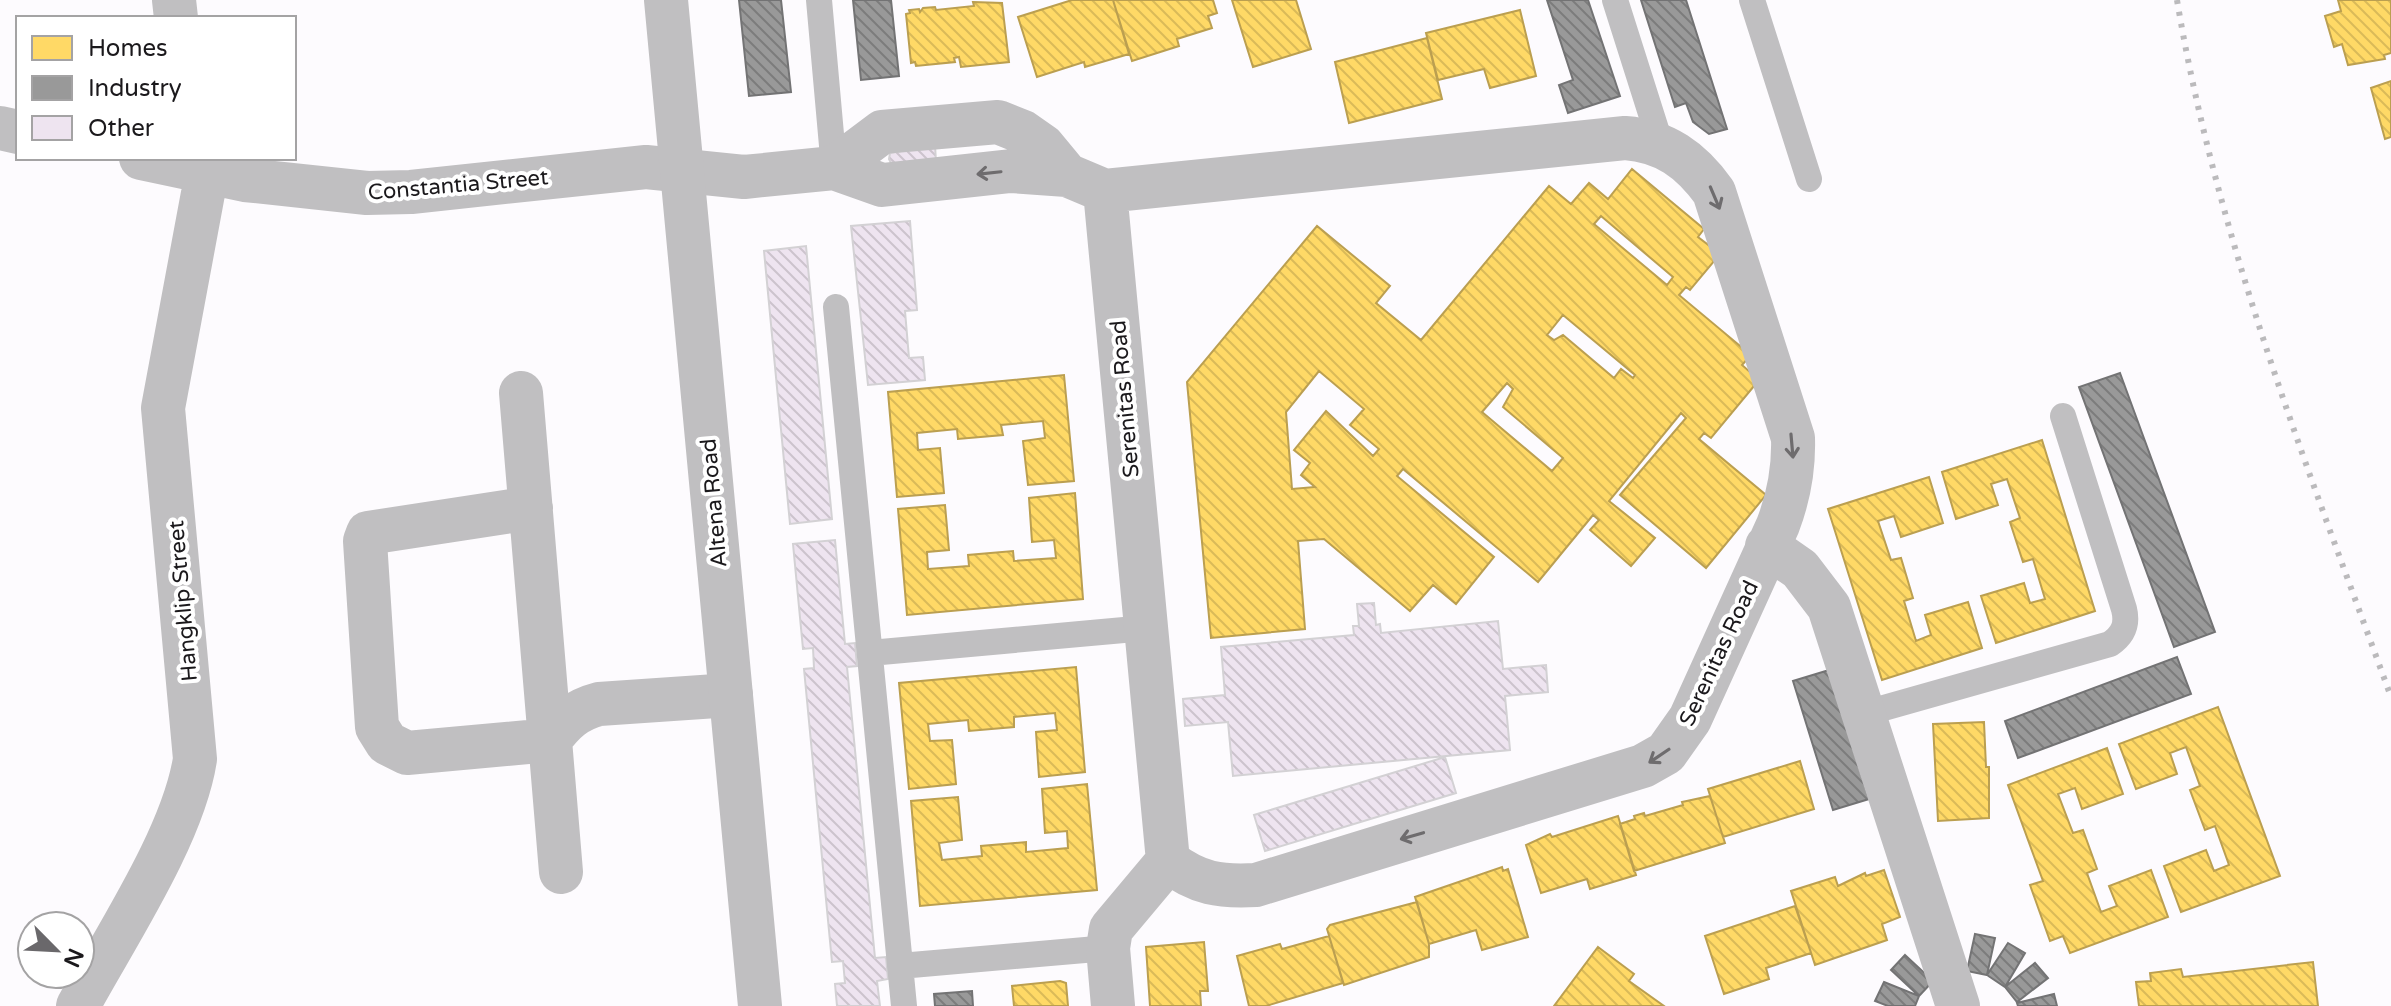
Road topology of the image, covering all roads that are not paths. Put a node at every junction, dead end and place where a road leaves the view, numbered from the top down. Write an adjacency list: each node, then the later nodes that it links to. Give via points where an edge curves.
1 (666, 0): 9 (street, Altena Road)
2 (819, 0): 8 (lane)
3 (1615, 0): 5 (lane)
4 (1752, 0): 10 (lane)
5 (1661, 145): 11 (street, Serenitas Road, via 1607,139); 16 (street, Serenitas Road, one-way to 16, via 1688,161 1714,192 1793,438 1787,503)
6 (159, 160): 7 (street, Constantia Street)
7 (205, 165): 9 (street, Constantia Street, via 328,191 367,193 646,167); 26 (street, Hangklip Street, via 163,408 195,759 191,786 176,824)
8 (834, 168): 9 (street, via 744,177); 11 (street, via 882,132 998,122 1023,132)
9 (682, 171): 19 (street, Altena Road)
10 (1809, 179)
11 (1086, 183): 17 (street, Serenitas Road)
12 (836, 307): 18 (lane)
13 (521, 393): 15 (street)
14 (2063, 416): 20 (lane, via 2124,609 2119,638)
15 (531, 508): 21 (street); 21 (street, via 368,533 377,727 387,743 407,753)
16 (1767, 546): 20 (street, via 1820,591); 22 (street, Serenitas Road, one-way to 22, via 1690,719 1666,753 1643,766 1256,885 1219,887)
17 (1146, 628): 18 (lane); 22 (street, Serenitas Road)
18 (870, 653): 25 (lane)
19 (731, 695): 21 (street, via 582,708); 27 (street, Altena Road)
20 (1866, 713): 30 (street)
21 (550, 740): 23 (street)
22 (1168, 861): 24 (street, via 1111,929)
23 (561, 872)
24 (1108, 948): 25 (lane); 29 (street)
25 (900, 966): 28 (lane)
26 (78, 1006)
27 (760, 1006)
28 (904, 1006)
29 (1113, 1006)
30 (1958, 1006)

